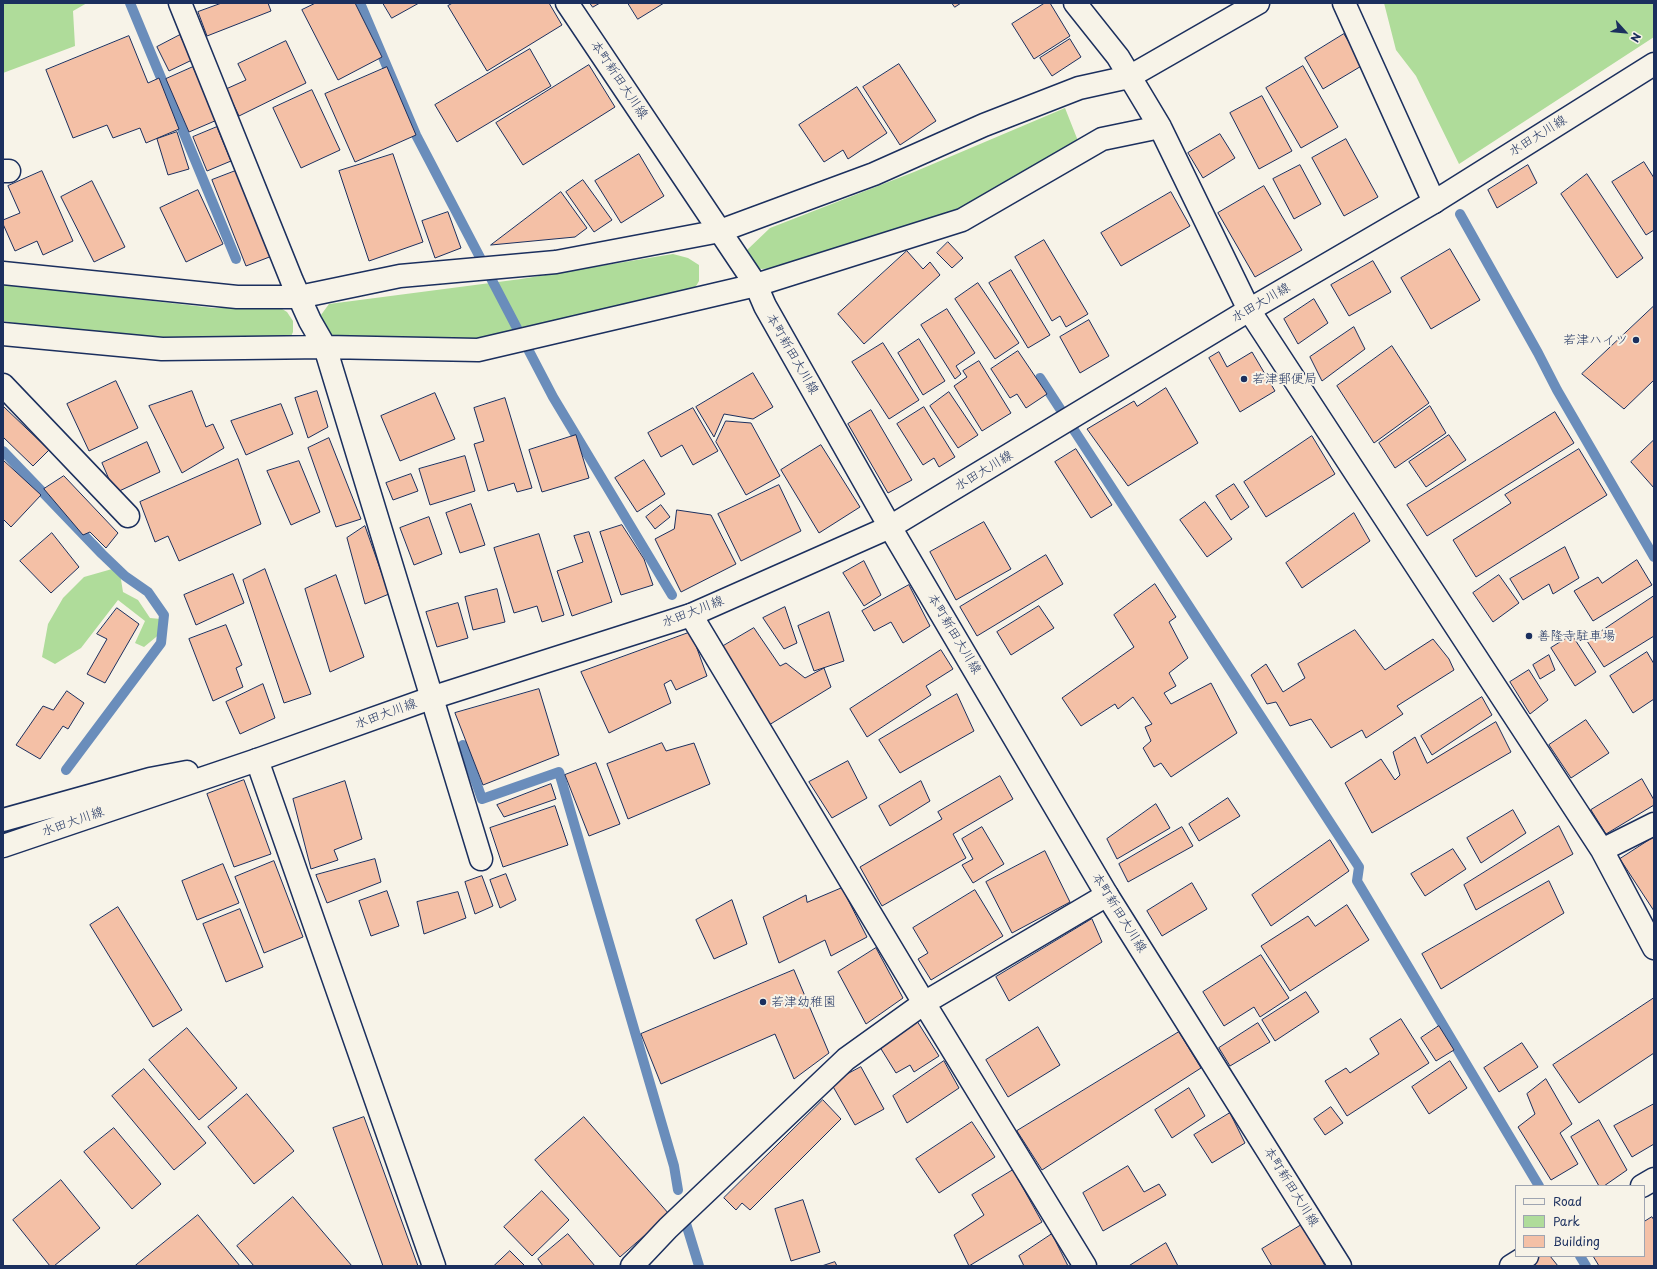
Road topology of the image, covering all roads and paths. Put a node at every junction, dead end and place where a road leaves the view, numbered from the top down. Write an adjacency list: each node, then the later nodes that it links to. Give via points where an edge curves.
1 (180, 3): 13 (street)
2 (568, 3): 10 (street, 本町新田大川線)
3 (1075, 3): 7 (street, via 1118,57)
4 (1258, 3): 7 (street)
5 (1344, 3): 9 (street)
6 (1654, 64): 9 (street, 水田大川線)
7 (1129, 77): 8 (street); 10 (street, via 1079,88 984,125 874,174)
8 (1160, 128): 12 (street, via 1102,139 962,220); 14 (street)
9 (1434, 202): 14 (street, 水田大川線)
10 (720, 231): 12 (street, 本町新田大川線); 13 (street, via 556,262 400,276)
11 (3, 273): 13 (street, via 237,297)
12 (756, 285): 16 (street, via 478,350); 19 (street, 本町新田大川線, via 765,306)
13 (299, 297): 16 (street)
14 (1249, 310): 19 (street, 水田大川線); 26 (street)
15 (3, 334): 16 (street, via 162,349)
16 (325, 347): 21 (street)
17 (3, 385): 18 (street)
18 (128, 516)
19 (890, 527): 20 (street, 水田大川線); 28 (street, 本町新田大川線)
20 (691, 615): 21 (street, 水田大川線); 30 (street)
21 (431, 698): 22 (street, 水田大川線); 27 (street)
22 (257, 760): 23 (street, 水田大川線, via 150,779); 25 (street, 水田大川線); 34 (street)
23 (3, 820)
24 (1654, 824): 26 (street)
25 (3, 846)
26 (1602, 850): 29 (street)
27 (481, 859)
28 (1107, 895): 30 (street); 37 (street, 本町新田大川線)
29 (1654, 948)
30 (924, 1003): 35 (street, via 846,1059 668,1228); 36 (street)
31 (1654, 1179): 32 (street)
32 (1644, 1185)
33 (1525, 1257): 38 (street)
34 (434, 1266)
35 (632, 1266)
36 (1085, 1266)
37 (1340, 1266)
38 (1511, 1266)

